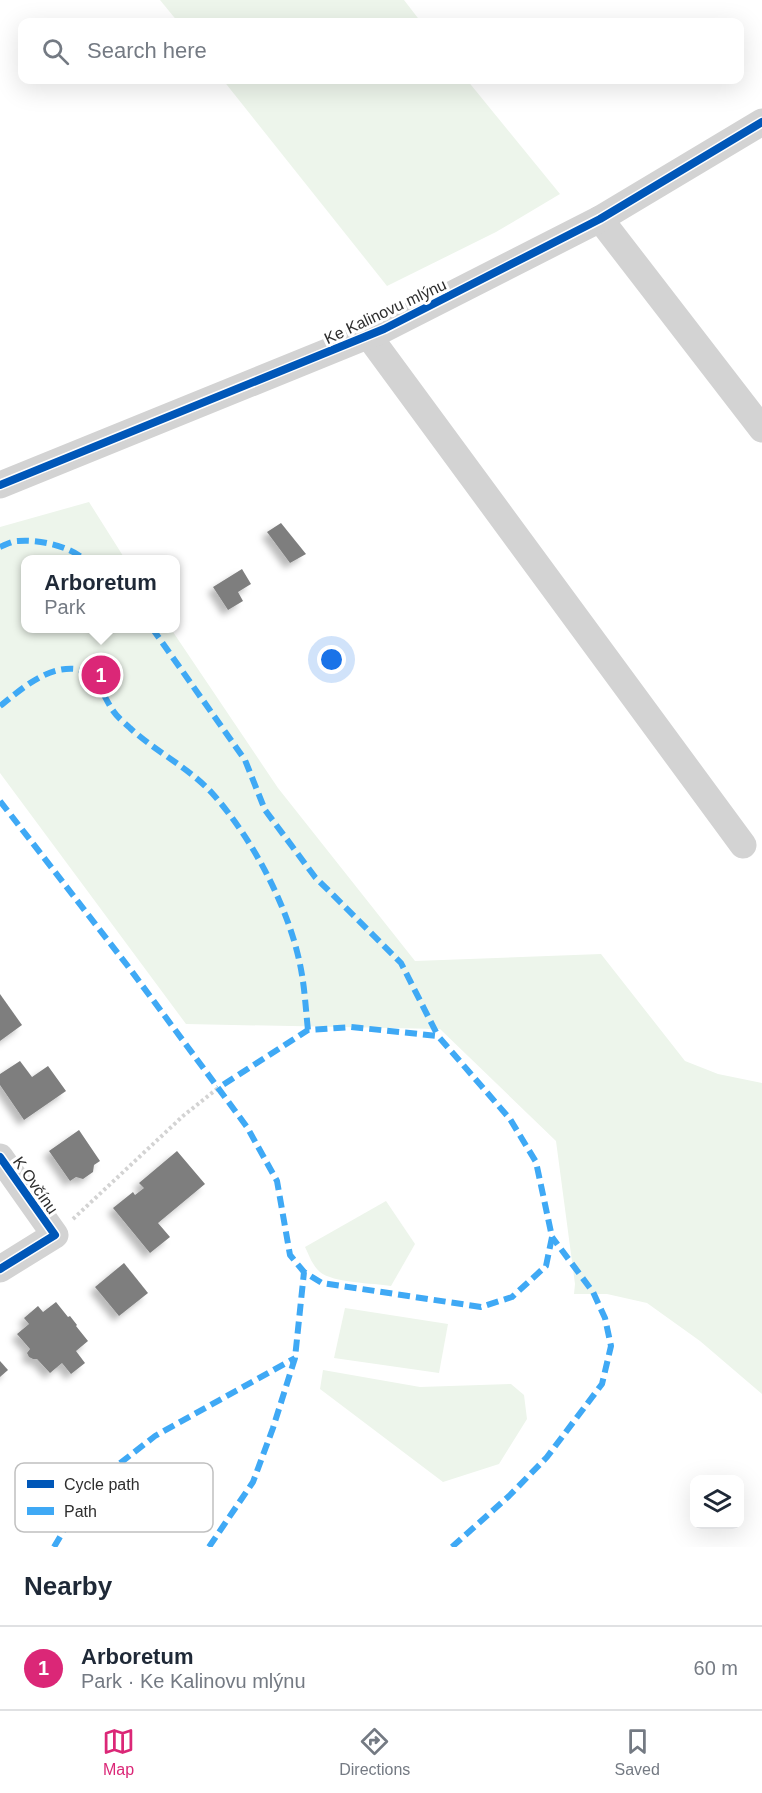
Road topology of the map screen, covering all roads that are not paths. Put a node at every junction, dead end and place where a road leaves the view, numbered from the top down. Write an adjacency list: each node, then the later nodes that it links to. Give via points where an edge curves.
1 (762, 122): 2 (street, Ke Kalinovu mlýnu)
2 (600, 219): 3 (street, Ke Kalinovu mlýnu); 4 (street)
3 (368, 335): 5 (street, Ke Kalinovu mlýnu); 6 (street)
4 (762, 429)
5 (0, 485)
6 (743, 845)
7 (0, 1157): 8 (street, K Ovčínu, via 55,1235)
8 (0, 1269)

